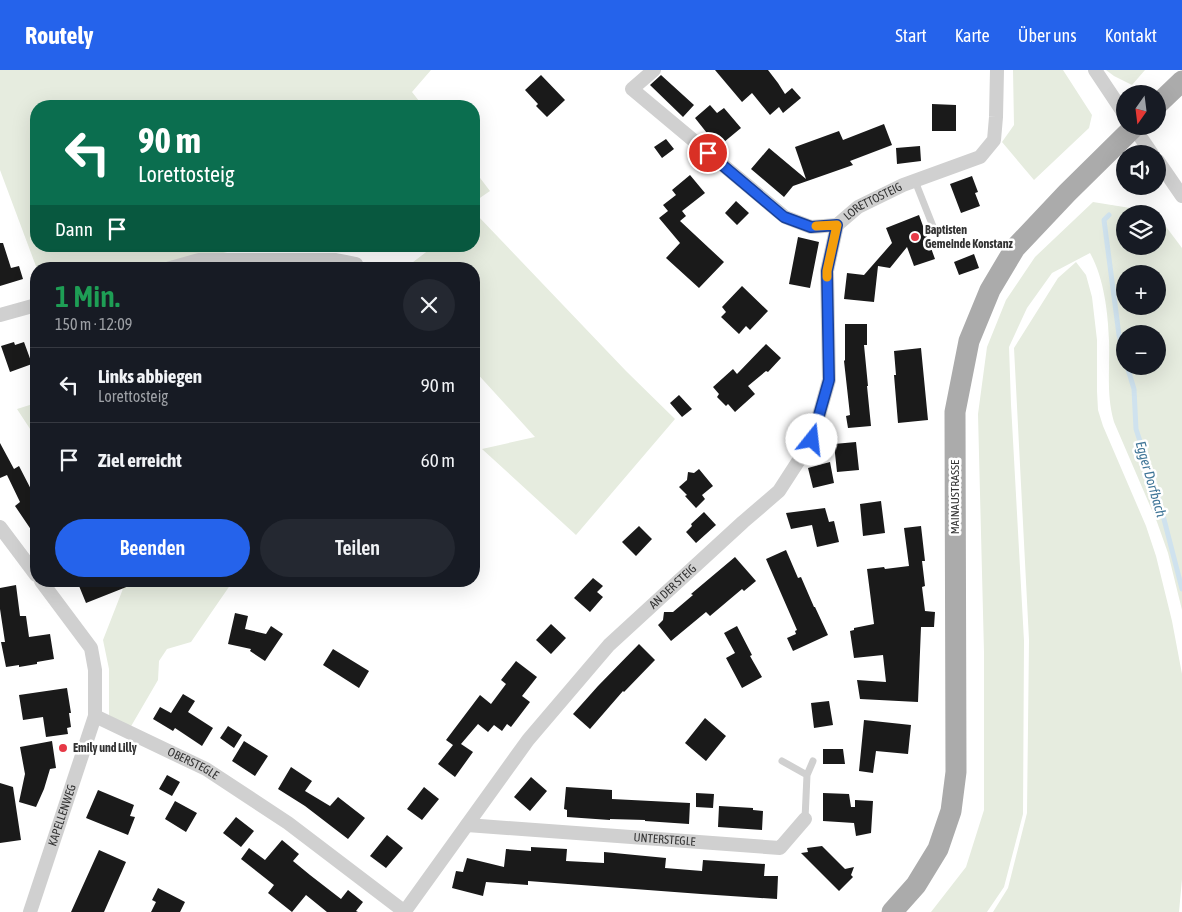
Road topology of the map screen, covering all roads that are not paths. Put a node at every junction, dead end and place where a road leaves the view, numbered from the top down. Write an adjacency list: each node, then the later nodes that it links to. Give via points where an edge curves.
1 (654, 70): 11 (street, LORETTOSTEIG, via 632,89 784,217 811,227)
2 (997, 70): 9 (street, LORETTOSTEIG, via 994,140 980,158)
3 (1095, 70): 6 (street)
4 (1182, 81): 5 (main road)
5 (1166, 96)
6 (1116, 102)
7 (1121, 135): 28 (main road, MAINAUSTRASSE, via 1015,248 990,290 969,341 955,412 956,772 950,812 938,849 916,886)
8 (1166, 173): 10 (street)
9 (914, 181): 11 (street, LORETTOSTEIG, via 858,207); 12 (lane)
10 (1182, 196)
11 (837, 225): 25 (street, AN DER STEIG, via 827,271 829,380 812,440 779,491 609,645 528,740)
12 (936, 234)
13 (192, 262): 14 (street)
14 (342, 262)
15 (30, 307): 16 (street)
16 (0, 315)
17 (0, 527): 18 (street)
18 (30, 567)
19 (45, 587): 20 (street, via 91,648 95,670)
20 (95, 716): 26 (street, OBERSTEGLE, via 206,769 288,823); 27 (street, KAPELLENWEG)
21 (782, 761): 23 (lane)
22 (813, 761): 23 (lane, UNTERSTEGLE)
23 (807, 776): 24 (lane, UNTERSTEGLE)
24 (805, 819): 25 (street, UNTERSTEGLE, via 780,848)
25 (468, 825): 26 (street, AN DER STEIG)
26 (405, 911)
27 (30, 912)
28 (892, 912)

